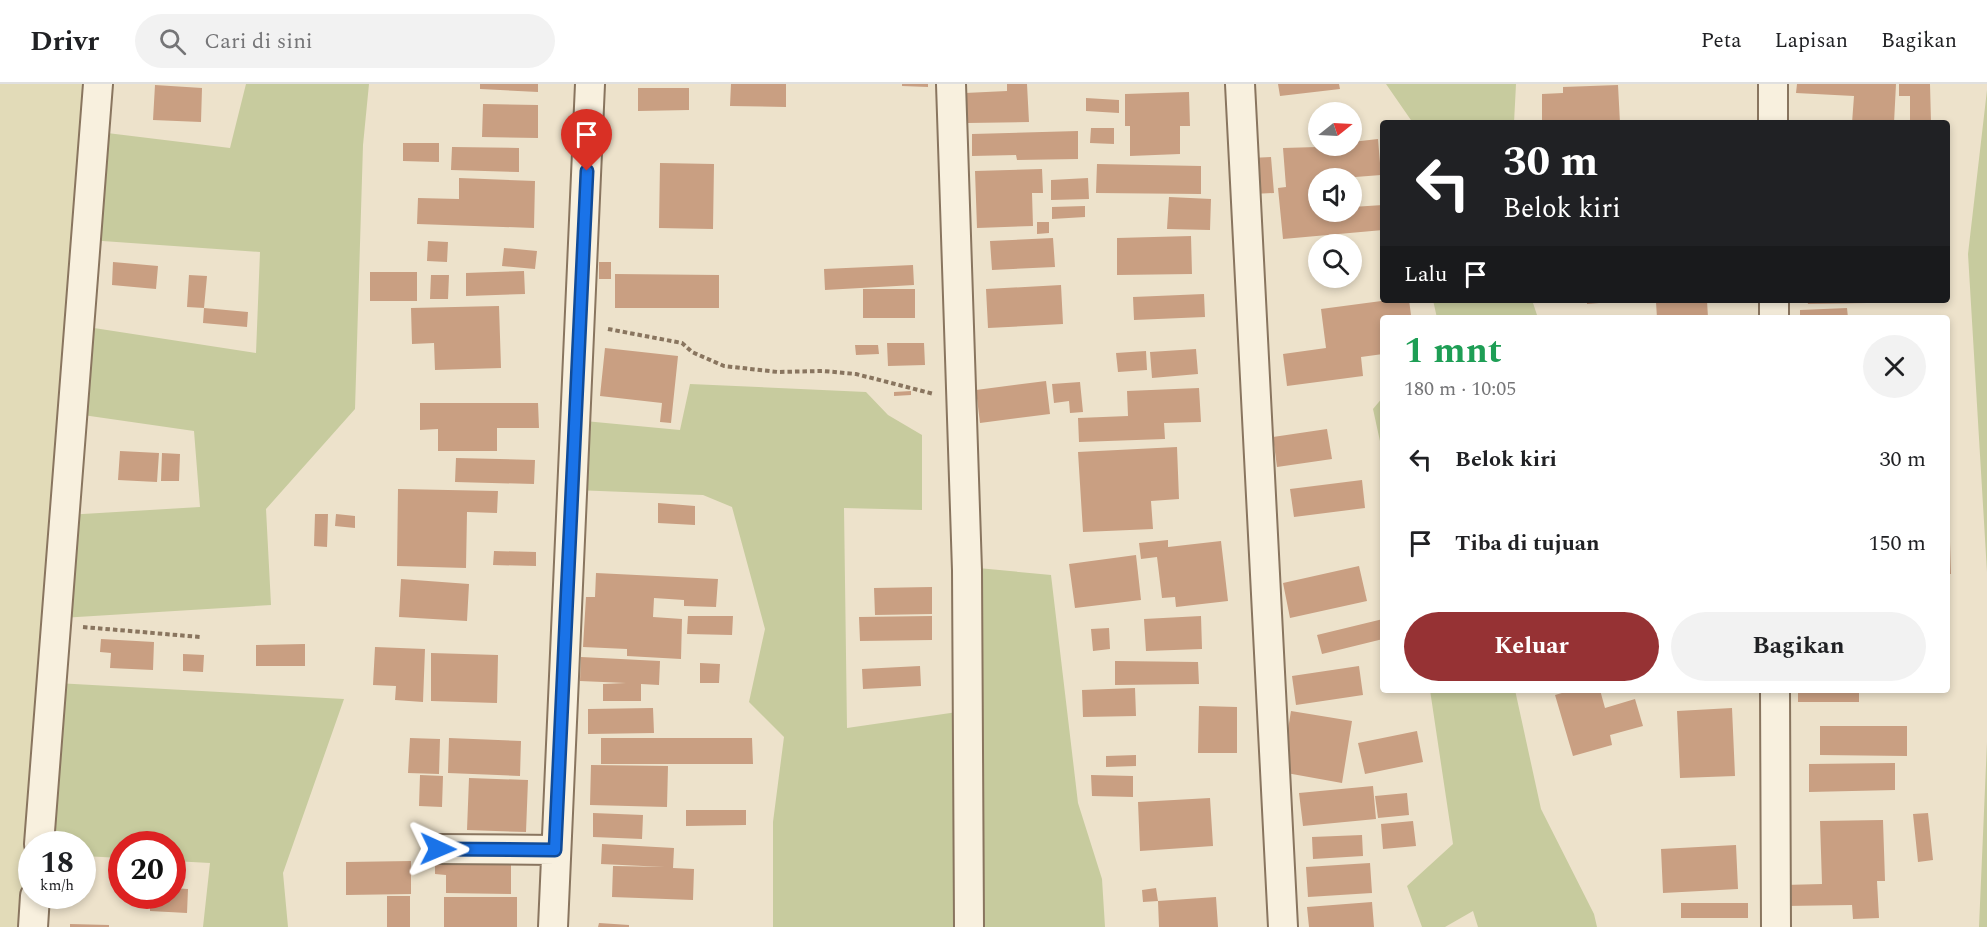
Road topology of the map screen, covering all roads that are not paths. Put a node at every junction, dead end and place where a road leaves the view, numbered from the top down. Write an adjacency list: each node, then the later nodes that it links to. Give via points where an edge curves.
1 (98, 84): 8 (street)
2 (590, 84): 10 (street)
3 (951, 84): 14 (street, via 967,570)
4 (1240, 84): 15 (street)
5 (1773, 84): 6 (street)
6 (1773, 120)
7 (1776, 693): 16 (street)
8 (40, 831)
9 (438, 849): 10 (street)
10 (555, 850): 13 (street)
11 (34, 909): 12 (street)
12 (33, 927)
13 (553, 927)
14 (969, 927)
15 (1283, 927)
16 (1776, 927)

